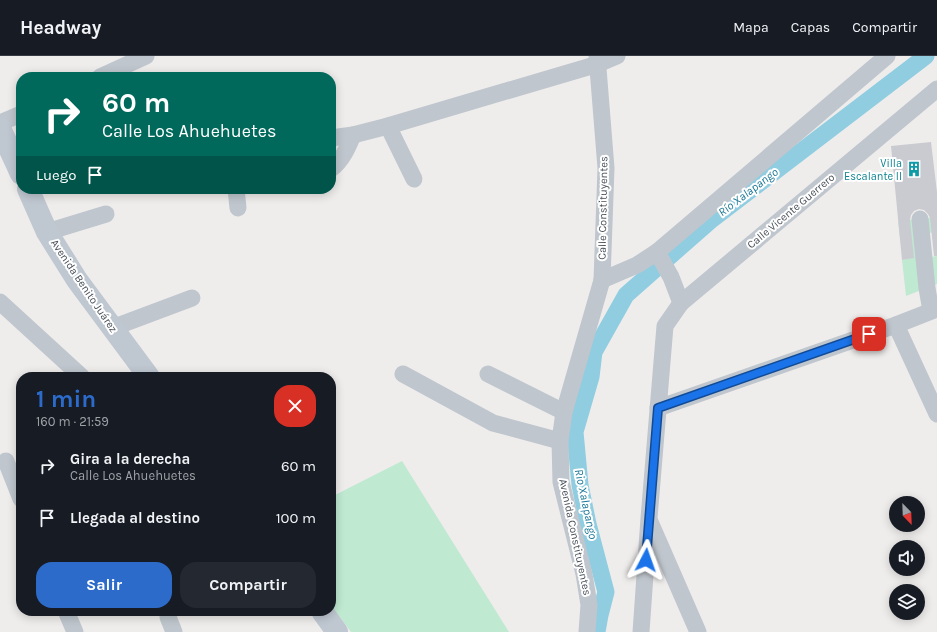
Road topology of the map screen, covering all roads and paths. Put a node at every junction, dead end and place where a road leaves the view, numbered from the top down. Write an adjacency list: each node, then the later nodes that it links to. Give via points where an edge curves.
1 (146, 56): 5 (street)
2 (617, 56): 4 (street)
3 (887, 56): 22 (street)
4 (598, 60): 9 (street); 23 (street, Calle Constituyentes, via 606,168)
5 (111, 72)
6 (937, 89): 26 (street, Calle Vicente Guerrero)
7 (16, 116): 8 (street)
8 (0, 124)
9 (388, 126): 11 (street); 15 (street)
10 (0, 128): 13 (main road)
11 (354, 135): 12 (street); 14 (street)
12 (336, 137)
13 (16, 163)
14 (336, 166)
15 (414, 179)
16 (30, 194): 21 (main road, Avenida Benito Juárez)
17 (237, 194): 18 (street)
18 (238, 208)
19 (106, 214): 21 (street)
20 (920, 219): 27 (street, via 927,288)
21 (48, 232): 29 (main road, Avenida Benito Juárez, via 77,280)
22 (659, 255): 23 (street); 26 (street)
23 (602, 280): 35 (street, Avenida Constituyentes)
24 (192, 298): 29 (street)
25 (0, 302): 30 (street)
26 (681, 303): 34 (street, Calle Vicente Guerrero, via 665,326)
27 (934, 310): 28 (street)
28 (896, 325): 34 (street); 36 (street)
29 (112, 328): 31 (main road, Avenida Benito Juárez)
30 (77, 372)
31 (145, 372)
32 (403, 374): 37 (street, via 493,423)
33 (488, 374): 35 (street)
34 (658, 408): 40 (street)
35 (564, 412): 37 (street, Avenida Constituyentes)
36 (937, 414)
37 (560, 441): 45 (street, Avenida Constituyentes, via 561,482 584,574 589,605)
38 (6, 461): 39 (street)
39 (16, 486)
40 (649, 518): 46 (street); 47 (street)
41 (68, 616): 43 (street)
42 (326, 616): 44 (main road)
43 (75, 632)
44 (337, 632)
45 (587, 632)
46 (641, 632)
47 (698, 632)

